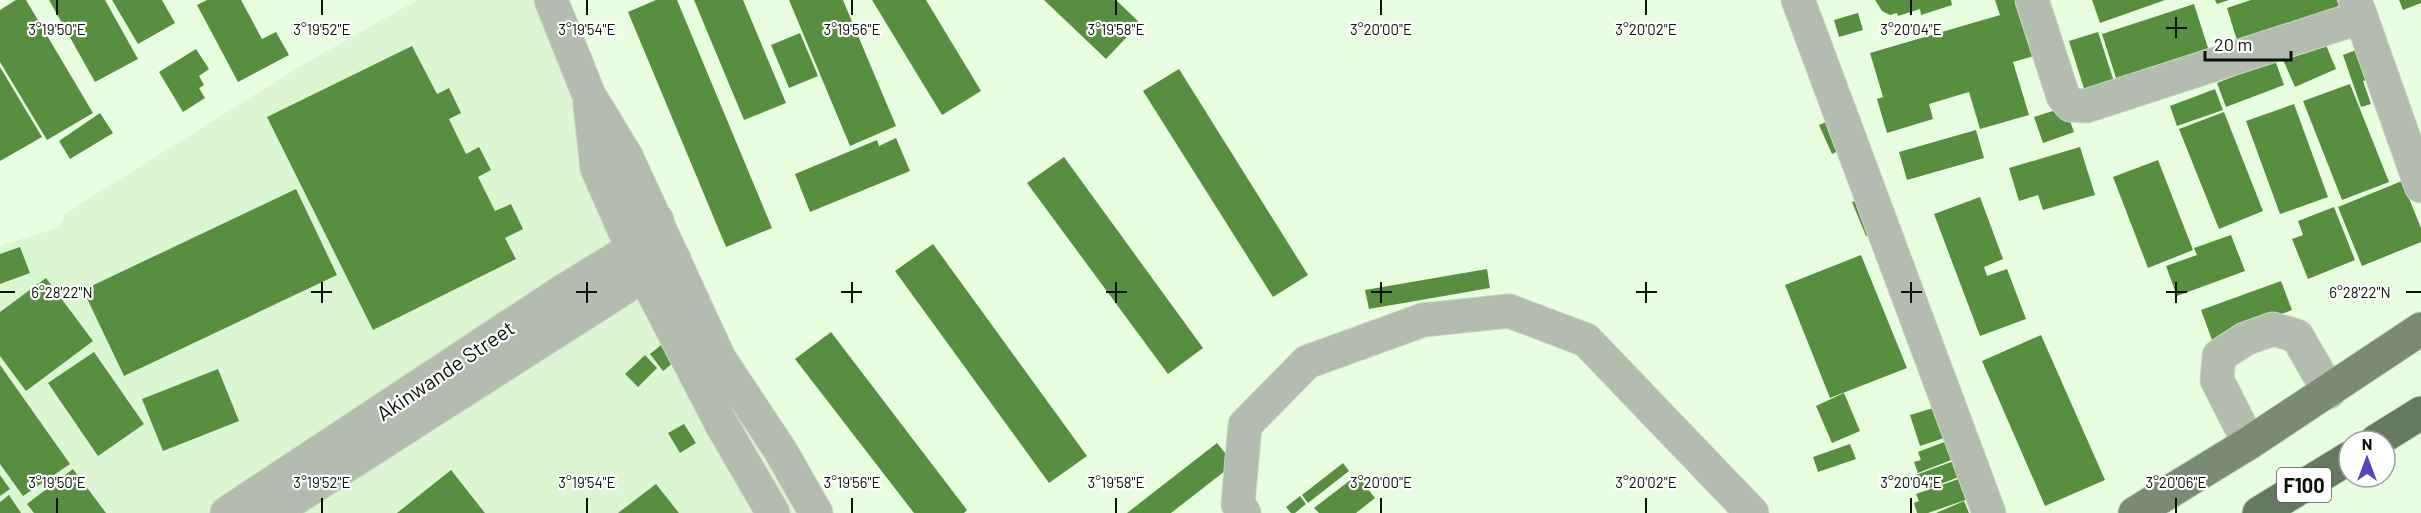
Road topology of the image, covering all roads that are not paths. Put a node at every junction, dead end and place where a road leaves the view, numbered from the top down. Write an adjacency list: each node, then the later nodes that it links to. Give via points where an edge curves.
1 (551, 0): 5 (street)
2 (1798, 0): 22 (street)
3 (2032, 0): 4 (street, via 2062,96 2071,105 2086,106)
4 (2358, 8): 6 (street)
5 (589, 94): 7 (street, via 626,156); 9 (street, via 597,168)
6 (2421, 186)
7 (657, 220): 8 (street); 9 (street, Akinwande Street)
8 (674, 259): 9 (street, Akinwande Street); 19 (street, via 719,358)
9 (638, 262): 16 (street, Akinwande Street, via 560,293); 17 (street, Akinwande Street); 18 (street, via 723,427)
10 (2421, 329): 11 (main road)
11 (2329, 392): 14 (main road); 14 (street, via 2297,336 2273,329 2245,339 2219,356 2217,380)
12 (2421, 413): 13 (highway)
13 (2395, 429)
14 (2248, 444): 23 (main road)
15 (2337, 465): 24 (highway, F100)
16 (227, 513)
17 (272, 513)
18 (773, 513)
19 (816, 513)
20 (1244, 513): 21 (street, via 1238,504 1245,425 1307,362 1423,320 1509,311 1586,340)
21 (1752, 513)
22 (1989, 513)
23 (2135, 513)
24 (2259, 513)

